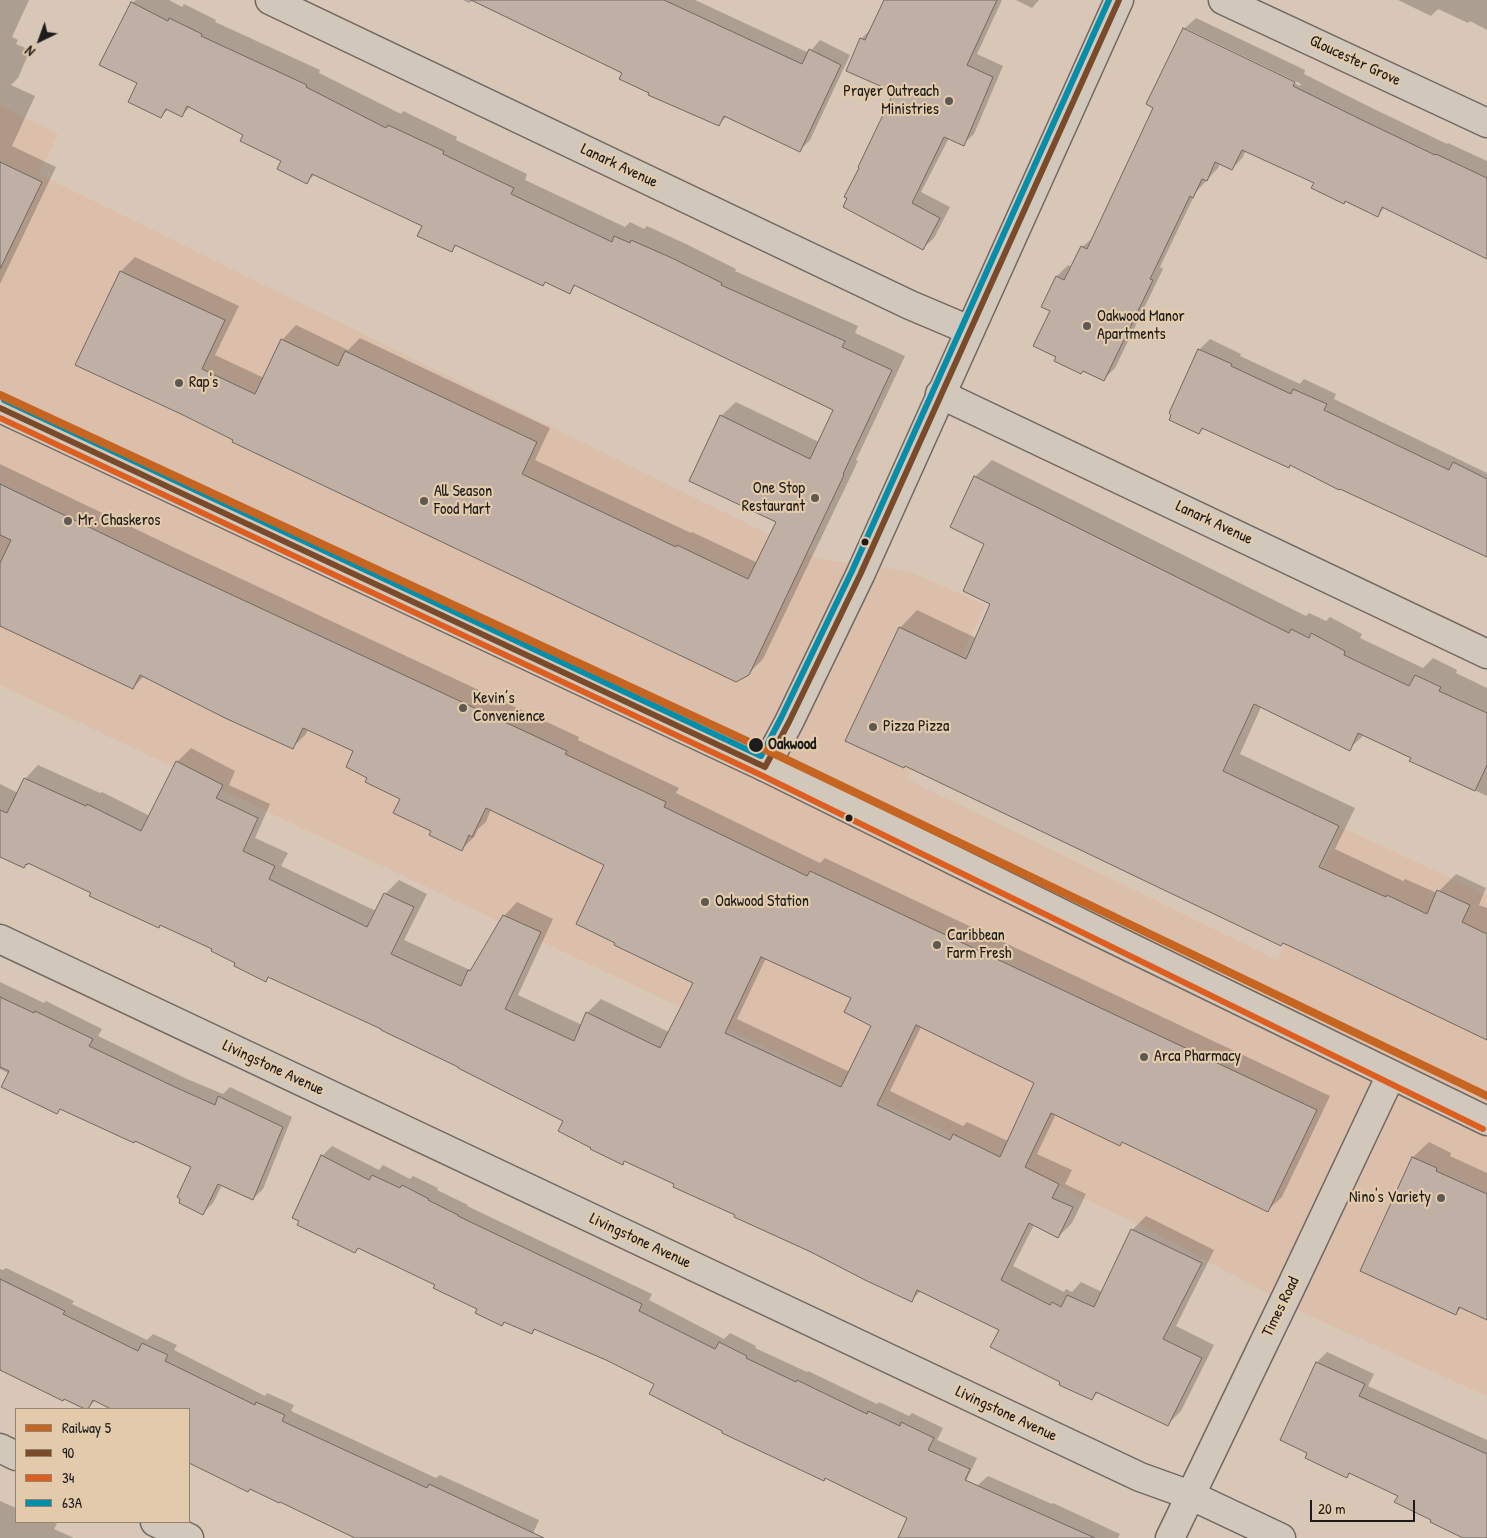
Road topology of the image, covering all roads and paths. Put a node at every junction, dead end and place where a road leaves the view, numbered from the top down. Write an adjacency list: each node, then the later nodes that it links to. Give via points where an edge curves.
1 (270, 0): 5 (street, Lanark Avenue, via 910,305)
2 (1119, 0): 5 (street)
3 (1222, 0): 4 (street, Gloucester Grove)
4 (1487, 123)
5 (969, 330): 6 (street)
6 (940, 394): 8 (street, Lanark Avenue); 9 (street, via 860,575)
7 (0, 408): 9 (street)
8 (1487, 654)
9 (765, 768): 11 (street)
10 (0, 939): 15 (street, Livingstone Avenue, via 1131,1473)
11 (1391, 1075): 12 (street); 15 (street, Times Road)
12 (1487, 1121)
13 (0, 1448): 14 (street)
14 (15, 1456)
15 (1190, 1495): 18 (street, Times Road); 19 (street, Livingstone Avenue)
16 (157, 1523): 17 (street)
17 (189, 1538)
18 (1170, 1538)
19 (1281, 1538)

